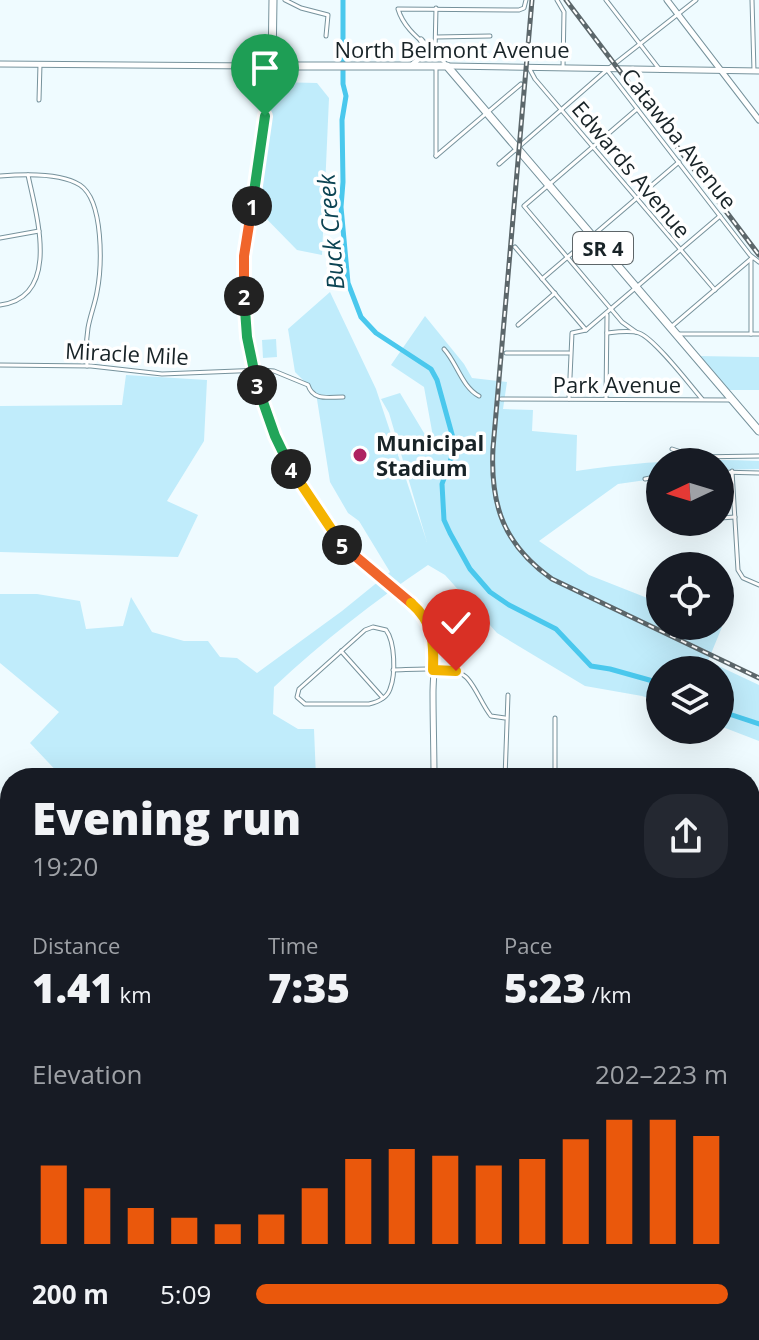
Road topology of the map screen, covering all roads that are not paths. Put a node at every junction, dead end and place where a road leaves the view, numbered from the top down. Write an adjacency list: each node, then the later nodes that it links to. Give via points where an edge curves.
1 (273, 0): 14 (main road)
2 (285, 0): 11 (street, via 327,14)
3 (526, 0): 9 (street, via 524,8 516,10)
4 (557, 0): 26 (street, via 564,12)
5 (606, 0): 16 (street)
6 (667, 0): 10 (street)
7 (696, 0): 10 (street)
8 (752, 0): 30 (street)
9 (436, 7): 13 (street); 15 (street, via 398,9)
10 (678, 14): 16 (street); 29 (street)
11 (326, 36)
12 (490, 36): 13 (street)
13 (436, 37): 17 (street)
14 (273, 39): 20 (main road); 21 (main road, via 281,56)
15 (421, 40): 17 (street); 25 (street, via 424,56)
16 (640, 44): 27 (street); 28 (street)
17 (435, 52): 23 (street)
18 (0, 64): 19 (street, North Belmont Avenue)
19 (40, 64): 20 (street, North Belmont Avenue); 33 (street)
20 (272, 66): 21 (main road, North Belmont Avenue); 32 (street)
21 (302, 66): 25 (main road, North Belmont Avenue); 32 (main road, via 280,72)
22 (436, 66): 23 (main road, North Belmont Avenue); 25 (main road, North Belmont Avenue); 36 (street, via 436,156)
23 (447, 66): 24 (street, North Belmont Avenue); 36 (main road, SR 4)
24 (528, 66): 26 (street, North Belmont Avenue); 35 (street, Edwards Avenue)
25 (406, 67)
26 (563, 67): 27 (street, North Belmont Avenue)
27 (608, 69): 28 (street, North Belmont Avenue); 34 (street, Catawba Avenue); 35 (street)
28 (660, 70): 29 (street, North Belmont Avenue)
29 (721, 71): 30 (street, North Belmont Avenue); 37 (street)
30 (756, 71)
31 (521, 84): 36 (street)
32 (269, 89): 74 (street, via 244,267)
33 (39, 100)
34 (637, 109): 38 (street); 40 (street, Catawba Avenue)
35 (561, 110): 38 (street, Edwards Avenue); 39 (street)
36 (487, 113): 39 (main road, SR 4)
37 (759, 120)
38 (593, 147): 44 (street); 45 (street, Edwards Avenue)
39 (517, 148): 41 (street); 44 (main road, SR 4)
40 (679, 162): 45 (street); 46 (street, Catawba Avenue)
41 (499, 164)
42 (28, 175): 43 (street); 47 (street); 73 (street, via 74,182 94,203 100,273 88,325)
43 (0, 176)
44 (548, 184): 48 (main road, SR 4); 52 (street, via 524,206)
45 (637, 198): 48 (street); 51 (street, Edwards Avenue)
46 (720, 216): 51 (street); 53 (street, Catawba Avenue)
47 (39, 231): 49 (street); 59 (street, via 42,254 32,284 19,298)
48 (593, 236): 52 (street); 56 (main road, SR 4)
49 (0, 238)
50 (515, 247): 55 (street)
51 (681, 250): 56 (street); 57 (street, Edwards Avenue)
52 (567, 258): 55 (street); 60 (street)
53 (752, 258): 54 (street, Catawba Avenue); 57 (street); 67 (street)
54 (759, 262)
55 (542, 279): 58 (street)
56 (637, 288): 60 (street); 64 (main road, SR 4)
57 (715, 290): 64 (street)
58 (555, 293): 62 (street); 63 (street)
59 (0, 305)
60 (611, 309): 61 (street); 65 (street)
61 (607, 313): 63 (street); 66 (street)
62 (518, 325)
63 (586, 330): 71 (street, via 572,333)
64 (674, 331): 67 (street); 81 (main road, SR 4)
65 (636, 332): 66 (street); 80 (street, via 654,343)
66 (607, 333): 79 (street)
67 (751, 334): 68 (street)
68 (759, 334)
69 (444, 349): 75 (street)
70 (506, 353): 71 (street)
71 (569, 353): 78 (street)
72 (0, 365): 73 (street, Miracle Mile)
73 (87, 366): 74 (street, Miracle Mile, via 162,374)
74 (252, 369): 76 (street, via 274,371 308,385 315,396); 92 (street, via 283,453 337,539 427,620)
75 (479, 396)
76 (343, 397)
77 (501, 399): 78 (street, Park Avenue)
78 (569, 399): 79 (street, Park Avenue)
79 (606, 399): 80 (street, Park Avenue)
80 (703, 400): 81 (street, Park Avenue)
81 (733, 400): 82 (main road, SR 4)
82 (759, 431)
83 (734, 456): 84 (street)
84 (759, 456)
85 (734, 471): 86 (street)
86 (759, 473)
87 (734, 506): 88 (street)
88 (735, 517): 89 (street, via 738,572)
89 (759, 585)
90 (341, 651): 91 (street, via 365,630 380,627 392,641); 94 (street); 94 (street, via 299,689 298,699 305,704 369,704)
91 (393, 670): 92 (street); 94 (street, via 391,688)
92 (433, 670): 95 (street, via 461,673 491,716); 97 (street)
93 (508, 695): 95 (street)
94 (383, 698)
95 (505, 718): 98 (street)
96 (555, 718): 99 (street)
97 (434, 768)
98 (505, 768)
99 (555, 768)

